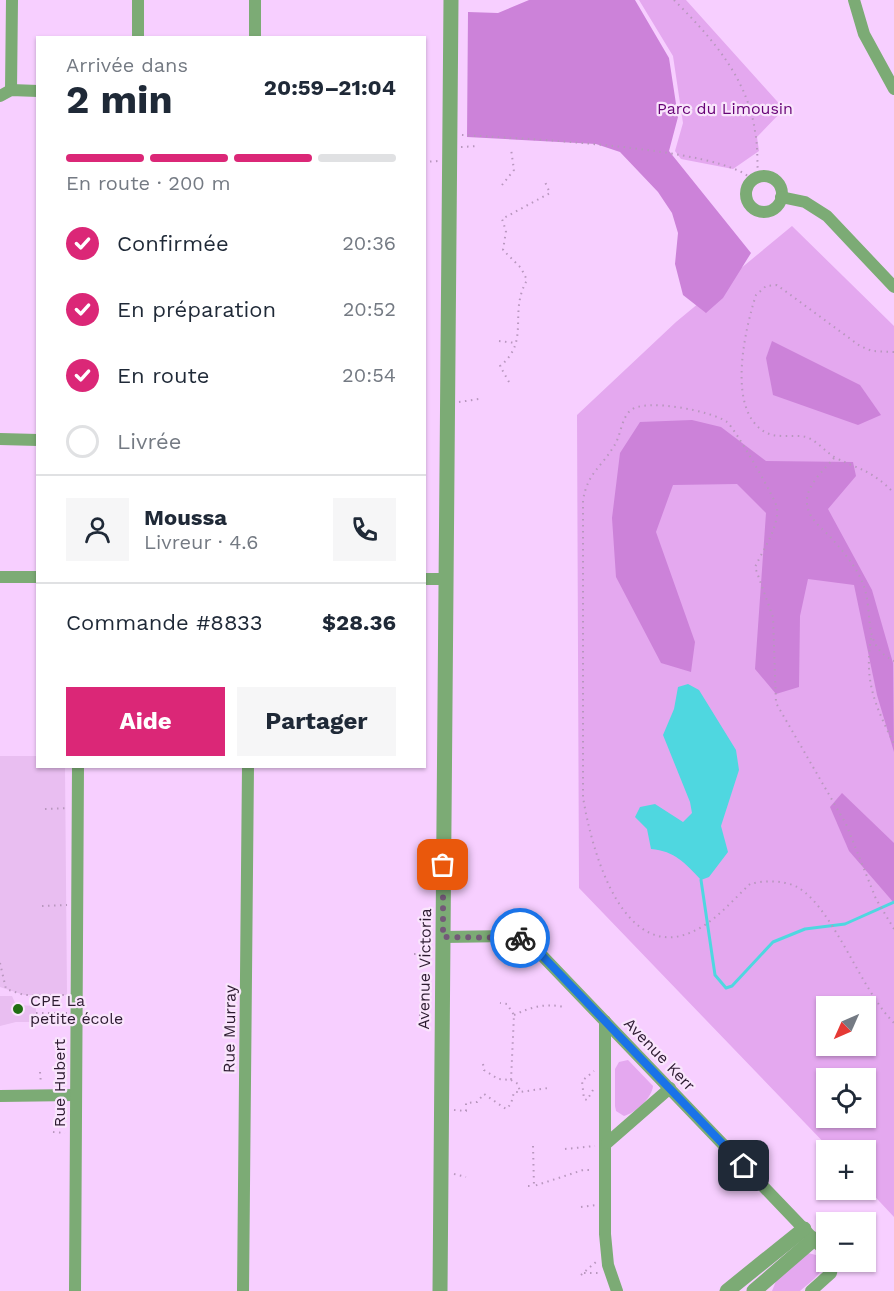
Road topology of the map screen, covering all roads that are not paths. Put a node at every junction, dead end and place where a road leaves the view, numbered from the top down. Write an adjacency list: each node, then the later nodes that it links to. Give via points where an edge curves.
1 (12, 0): 10 (street)
2 (138, 0): 6 (street)
3 (255, 0): 7 (street)
4 (451, 0): 18 (street, Avenue Victoria)
5 (854, 0): 8 (street, via 864,34)
6 (138, 36)
7 (255, 36)
8 (894, 89)
9 (36, 91): 10 (street)
10 (6, 93)
11 (781, 198): 11 (street, via 781,191 770,177 755,179 746,196 755,210 771,210); 12 (street, via 805,202 827,216)
12 (894, 287)
13 (0, 440): 14 (street)
14 (36, 440)
15 (0, 577): 16 (street)
16 (36, 577)
17 (426, 579): 18 (street)
18 (446, 579): 21 (street, Avenue Victoria)
19 (78, 768): 24 (street, Rue Hubert)
20 (248, 768): 32 (street, Rue Murray)
21 (443, 937): 22 (street, Avenue Kerr, via 514,936 530,943); 33 (street, Avenue Victoria)
22 (604, 1021): 23 (street, Avenue Kerr); 26 (street)
23 (670, 1088): 26 (street); 27 (street, Avenue Kerr)
24 (75, 1095): 25 (street); 31 (street, Rue Hubert)
25 (0, 1096)
26 (601, 1144): 34 (street, via 608,1265)
27 (809, 1234): 28 (street, Avenue Kerr); 30 (street)
28 (816, 1241)
29 (831, 1272): 36 (street)
30 (754, 1287): 35 (street)
31 (75, 1291)
32 (243, 1291)
33 (440, 1291)
34 (617, 1291)
35 (728, 1291)
36 (811, 1291)

